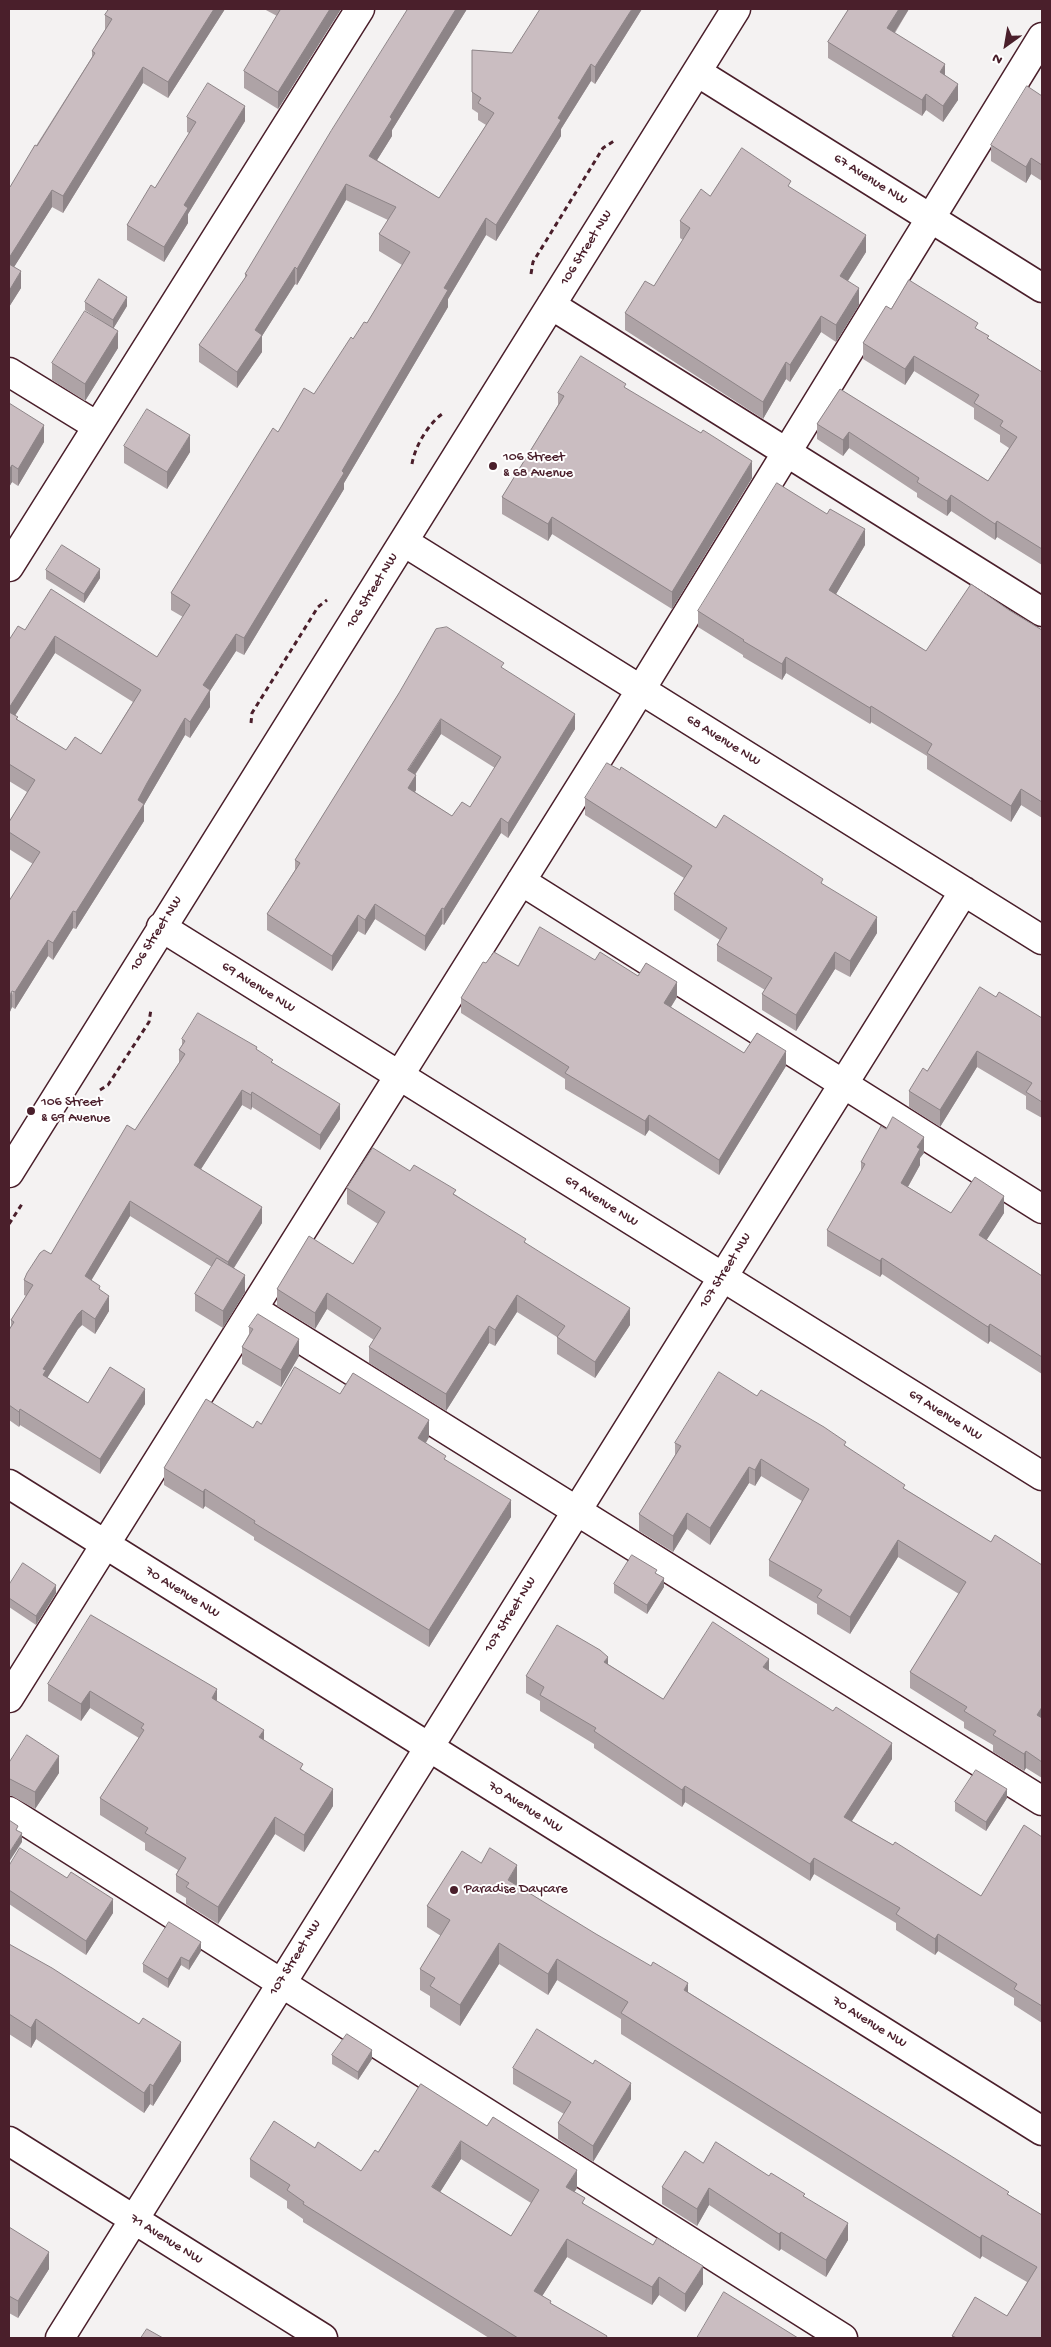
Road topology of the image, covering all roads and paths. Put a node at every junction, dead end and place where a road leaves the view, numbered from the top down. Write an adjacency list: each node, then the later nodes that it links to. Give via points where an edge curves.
1 (360, 9): 9 (street)
2 (736, 9): 4 (street, 106 Street NW)
3 (1042, 37): 5 (street)
4 (697, 72): 5 (street, 67 Avenue NW); 7 (street, 106 Street NW)
5 (931, 219): 6 (street, 67 Avenue NW); 10 (street)
6 (1042, 288)
7 (551, 306): 10 (street); 11 (street, 106 Street NW)
8 (9, 372): 9 (street)
9 (97, 426): 12 (street)
10 (788, 452): 13 (street); 14 (street)
11 (404, 542): 14 (street, 68 Avenue NW); 17 (street, 106 Street NW)
12 (9, 567)
13 (1042, 612)
14 (641, 690): 15 (street); 16 (street, 68 Avenue NW)
15 (521, 881): 19 (street); 20 (street)
16 (964, 891): 18 (street, 68 Avenue NW); 20 (street, 107 Street NW)
17 (161, 927): 19 (street, 69 Avenue NW); 21 (street, 106 Street NW)
18 (1042, 940)
19 (399, 1076): 23 (street, 69 Avenue NW); 24 (street)
20 (842, 1084): 22 (street); 23 (street, 107 Street NW)
21 (9, 1173)
22 (1042, 1209)
23 (722, 1277): 25 (street, 69 Avenue NW); 27 (street, 107 Street NW)
24 (253, 1309): 27 (street); 28 (street)
25 (1042, 1476)
26 (9, 1484): 28 (street, 70 Avenue NW)
27 (576, 1512): 30 (street, 107 Street NW); 31 (street)
28 (105, 1544): 29 (street); 30 (street, 70 Avenue NW)
29 (9, 1698)
30 (428, 1748): 33 (street, 107 Street NW); 34 (street, 70 Avenue NW)
31 (1042, 1801)
32 (9, 1811): 33 (street)
33 (281, 1982): 36 (street, 107 Street NW); 39 (street)
34 (1042, 2131)
35 (9, 2141): 36 (street, 71 Avenue NW)
36 (133, 2220): 37 (street, 107 Street NW); 38 (street, 71 Avenue NW)
37 (60, 2338)
38 (323, 2338)
39 (843, 2338)

